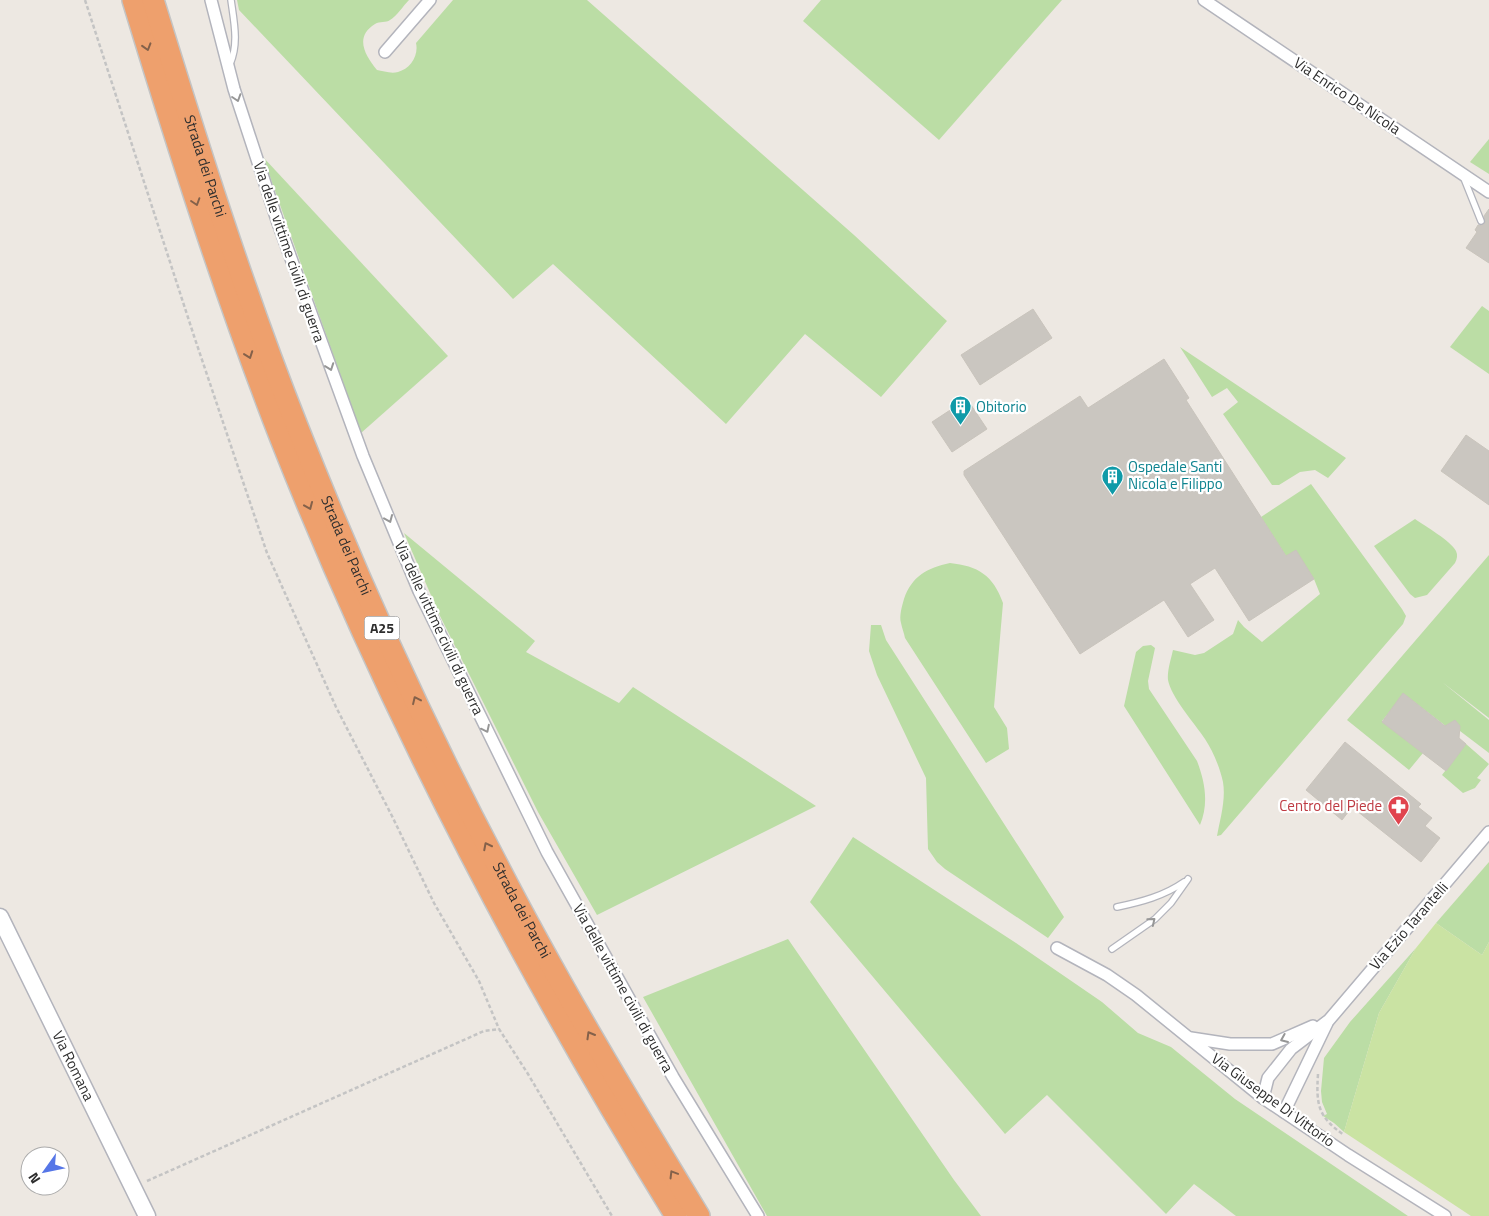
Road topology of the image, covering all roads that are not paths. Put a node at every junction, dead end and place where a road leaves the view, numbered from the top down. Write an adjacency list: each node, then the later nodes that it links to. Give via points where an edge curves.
1 (133, 0): 22 (highway, Strada dei Parchi / A25, one-way to 22, via 210,246 252,364 369,647 422,761 495,902)
2 (153, 0): 23 (highway, Strada dei Parchi / A25, one-way to 2, via 627,1098 534,933 457,786 383,630 326,498 273,362 222,220)
3 (211, 0): 8 (street, Via delle vittime civili di guerra)
4 (231, 0): 8 (lane, via 235,51)
5 (430, 0): 7 (street)
6 (1204, 0): 9 (street, Via Enrico De Nicola)
7 (385, 52)
8 (228, 68): 24 (street, Via delle vittime civili di guerra, one-way to 24, via 314,323 363,456 419,590 547,852 672,1077)
9 (1463, 174): 10 (street, Via Enrico De Nicola); 11 (lane)
10 (1489, 192)
11 (1480, 222)
12 (1489, 832): 17 (street, Via Ezio Tarantelli)
13 (1117, 906): 16 (lane, one-way to 13, via 1171,904 1188,879 1147,900)
14 (0, 917): 21 (main road, Via Romana)
15 (1057, 948): 18 (street, Via Giuseppe Di Vittorio, via 1107,975)
16 (1112, 949)
17 (1329, 1020): 18 (street, one-way to 18, via 1272,1044 1230,1044); 19 (street, via 1291,1048 1268,1078); 20 (street)
18 (1189, 1038): 19 (street, Via Giuseppe Di Vittorio)
19 (1263, 1098): 20 (street, Via Giuseppe Di Vittorio)
20 (1284, 1112): 25 (street, Via Giuseppe Di Vittorio)
21 (147, 1216)
22 (676, 1216)
23 (699, 1216)
24 (758, 1216)
25 (1445, 1216)

